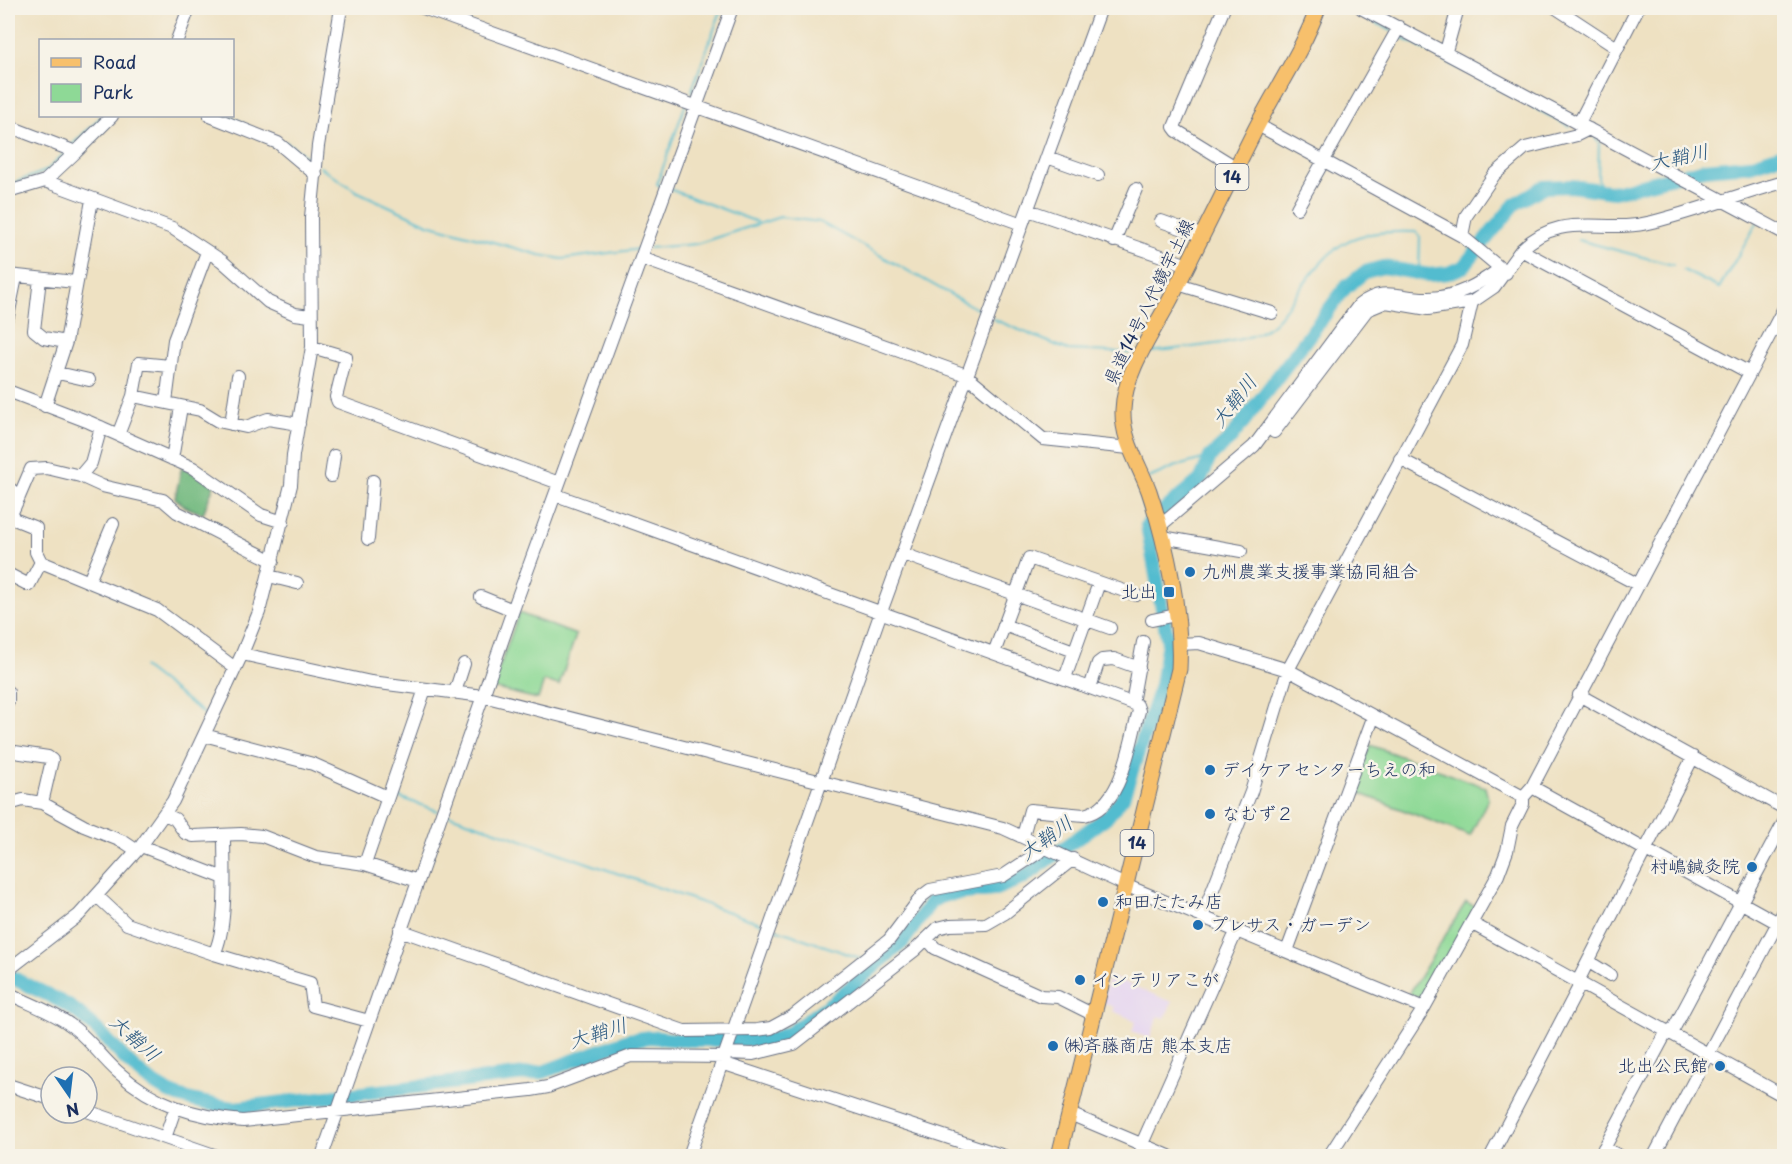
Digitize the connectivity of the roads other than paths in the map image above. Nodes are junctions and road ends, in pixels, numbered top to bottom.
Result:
1 (189, 8) edge
2 (340, 8) edge
3 (423, 8) edge
4 (732, 8) edge
5 (1101, 8) edge
6 (1224, 8) edge
7 (1318, 8) edge
8 (1458, 8) edge
9 (1556, 8) edge
10 (1638, 8) edge
11 (1366, 9) edge
12 (1396, 32) junction
13 (177, 39) edge
14 (1617, 48) junction
15 (1446, 51) junction
16 (695, 106) junction
17 (111, 117) edge
18 (213, 117) edge
19 (1258, 125) junction
20 (8, 126) edge
21 (1584, 126) junction
22 (71, 150) junction
23 (1047, 157) junction
24 (1323, 161) junction
25 (317, 165) junction
26 (1237, 168) junction
27 (1098, 175) dead end
28 (45, 181) junction
29 (1785, 182) edge
30 (1136, 189) dead end
31 (8, 192) edge
32 (1718, 198) junction
33 (92, 200) junction
34 (1297, 208) dead end
35 (1028, 210) junction
36 (1161, 221) dead end
37 (1022, 224) junction
38 (1785, 233) edge
39 (1203, 236) junction
40 (1466, 238) junction
41 (1114, 241) junction
42 (1521, 250) junction
43 (207, 252) junction
44 (643, 252) junction
45 (1188, 265) junction
46 (1500, 267) junction
47 (12, 276) edge
48 (40, 279) junction
49 (75, 282) junction
50 (1178, 284) junction
51 (1472, 302) junction
52 (1785, 308) edge
53 (1272, 313) dead end
54 (8, 316) edge
55 (310, 316) junction
56 (66, 342) junction
57 (312, 346) junction
58 (170, 366) junction
59 (1748, 372) junction
60 (58, 373) junction
61 (966, 375) junction
62 (238, 376) dead end
63 (89, 380) dead end
64 (8, 391) edge
65 (133, 396) junction
66 (166, 402) junction
67 (45, 406) junction
68 (181, 407) junction
69 (231, 424) junction
70 (299, 424) junction
71 (101, 428) junction
72 (118, 435) junction
73 (1129, 448) junction
74 (334, 456) dead end
75 (172, 459) junction
76 (1400, 459) junction
77 (80, 476) junction
78 (332, 476) dead end
79 (373, 481) dead end
80 (8, 487) edge
81 (1208, 488) junction
82 (557, 489) junction
83 (19, 497) junction
84 (8, 519) edge
85 (283, 522) junction
86 (113, 524) dead end
87 (1159, 524) junction
88 (368, 540) dead end
89 (1241, 551) dead end
90 (903, 554) junction
91 (273, 561) junction
92 (41, 562) junction
93 (8, 574) edge
94 (269, 576) junction
95 (89, 581) junction
96 (297, 583) dead end
97 (1098, 583) junction
98 (1637, 584) junction
99 (1016, 594) junction
100 (1136, 595) dead end
101 (481, 597) dead end
102 (513, 610) junction
103 (881, 612) junction
104 (1173, 616) junction
105 (1086, 620) junction
106 (1152, 620) dead end
107 (1004, 625) junction
108 (1110, 628) dead end
109 (1143, 642) dead end
110 (1180, 644) junction
111 (1074, 651) junction
112 (994, 653) junction
113 (242, 654) junction
114 (464, 664) dead end
115 (235, 668) junction
116 (1139, 668) junction
117 (1288, 670) junction
118 (1065, 678) junction
119 (425, 688) junction
120 (1090, 688) junction
121 (8, 692) edge
122 (455, 692) junction
123 (1579, 695) junction
124 (483, 696) junction
125 (8, 701) edge
126 (1132, 703) junction
127 (1373, 718) junction
128 (204, 735) junction
129 (8, 751) edge
130 (1693, 757) junction
131 (821, 781) junction
132 (1527, 792) junction
133 (387, 797) junction
134 (16, 802) dead end
135 (42, 803) junction
136 (1785, 808) edge
137 (165, 814) junction
138 (1785, 822) edge
139 (1023, 836) junction
140 (224, 837) junction
141 (138, 848) junction
142 (1049, 849) junction
143 (1646, 851) junction
144 (1071, 858) junction
145 (365, 864) junction
146 (224, 878) junction
147 (418, 881) junction
148 (1126, 884) junction
149 (97, 896) junction
150 (1742, 902) junction
151 (1785, 911) edge
152 (1202, 917) junction
153 (1778, 922) junction
154 (1471, 923) junction
155 (400, 930) junction
156 (1236, 932) junction
157 (927, 939) junction
158 (1287, 951) junction
159 (214, 954) junction
160 (1589, 962) junction
161 (9, 967) edge
162 (1610, 975) dead end
163 (1580, 982) junction
164 (8, 993) edge
165 (1424, 1008) junction
166 (1094, 1015) junction
167 (369, 1021) junction
168 (733, 1031) junction
169 (1669, 1031) junction
170 (1708, 1054) junction
171 (725, 1056) junction
172 (8, 1084) edge
173 (39, 1095) edge
174 (1785, 1096) edge
175 (339, 1107) junction
176 (175, 1108) junction
177 (1070, 1114) junction
178 (99, 1116) edge
179 (165, 1138) junction
180 (1141, 1146) junction
181 (1602, 1152) edge
182 (217, 1156) edge
183 (322, 1156) edge
184 (689, 1156) edge
185 (1004, 1156) edge
186 (1059, 1156) edge
187 (1169, 1156) edge
188 (1329, 1156) edge
189 (1491, 1156) edge
190 (1620, 1156) edge
191 (1654, 1156) edge

1 - 13 street
2 - 25 street
3 - 16 street
4 - 16 street
5 - 23 street
6 - 26 street
7 - 19 main road, 県道14号八代鏡宇土線 / 14
8 - 15 street
9 - 14 street
10 - 14 street
11 - 12 street
12 - 15 street
12 - 24 street
14 - 21 street
15 - 21 street
16 - 37 street
16 - 44 street
17 - 22 street
18 - 25 street
19 - 24 street
19 - 26 main road, 県道14号八代鏡宇土線 / 14
20 - 22 street
21 - 32 street
21 - 40 street
22 - 28 street
23 - 27 street
23 - 35 street
24 - 34 street
24 - 40 street
25 - 55 street
26 - 39 main road, 県道14号八代鏡宇土線 / 14
28 - 31 street
28 - 33 street
29 - 32 street
30 - 41 street
32 - 38 street
32 - 42 street
33 - 43 street
33 - 49 street
35 - 37 street
35 - 41 street
36 - 39 street
37 - 61 street
39 - 45 main road, 県道14号八代鏡宇土線 / 14
40 - 46 street
41 - 45 street
42 - 46 street
42 - 59 street
43 - 55 street
43 - 58 street
44 - 61 street
44 - 82 street
45 - 50 main road, 県道14号八代鏡宇土線 / 14
46 - 51 street
46 - 81 street
47 - 48 street
47 - 54 street
48 - 49 street
48 - 56 street
49 - 56 street
50 - 53 street
50 - 73 main road, 県道14号八代鏡宇土線 / 14
51 - 76 street
51 - 81 street
52 - 59 street
55 - 57 street
56 - 60 street
57 - 70 street
57 - 82 street
58 - 65 street
58 - 66 street
59 - 98 street
60 - 63 street
60 - 67 street
61 - 73 street
61 - 90 street
62 - 69 street
64 - 67 street
65 - 66 street
65 - 72 street
66 - 68 street
67 - 71 street
68 - 69 street
68 - 75 street
69 - 70 street
70 - 85 street
71 - 72 street
71 - 77 street
72 - 75 street
73 - 87 main road, 県道14号八代鏡宇土線 / 14
74 - 78 street
75 - 85 street
76 - 98 street
76 - 117 street
77 - 83 street
77 - 91 street
79 - 88 street
80 - 83 street
81 - 87 street
82 - 102 street
82 - 103 street
83 - 84 street
84 - 92 street
85 - 91 street
86 - 95 street
87 - 89 street
87 - 104 main road, 県道14号八代鏡宇土線 / 14
90 - 99 street
90 - 103 street
91 - 94 street
92 - 93 street
92 - 95 street
94 - 96 street
94 - 113 street
95 - 115 street
97 - 99 street
97 - 100 street
97 - 105 street
98 - 123 street
99 - 105 street
99 - 107 street
101 - 102 street
102 - 124 street
103 - 112 street
103 - 131 street
104 - 106 street
104 - 110 main road, 県道14号八代鏡宇土線 / 14
105 - 108 street
105 - 111 street
107 - 111 street
107 - 112 street
109 - 116 street
110 - 117 street
110 - 148 main road, 県道14号八代鏡宇土線 / 14
111 - 118 street
112 - 118 street
113 - 115 street
113 - 119 street
114 - 122 street
115 - 128 street
116 - 120 street
116 - 126 street
117 - 127 street
117 - 152 street
118 - 120 street
119 - 122 street
119 - 133 street
120 - 126 street
121 - 125 street
122 - 124 street
123 - 130 street
123 - 132 street
124 - 131 street
124 - 147 street
126 - 139 street
127 - 132 street
127 - 158 street
128 - 133 street
128 - 137 street
129 - 135 street
130 - 136 street
130 - 143 street
131 - 139 street
131 - 168 street
132 - 143 street
132 - 154 street
133 - 145 street
134 - 135 street
135 - 141 street
137 - 140 street
137 - 141 street
138 - 150 street
139 - 142 street
140 - 145 street
140 - 146 street
141 - 146 street
141 - 149 street
142 - 144 street
142 - 168 street
143 - 150 street
143 - 160 street
144 - 148 street
144 - 157 street
145 - 147 street
146 - 159 street
147 - 155 street
148 - 152 street
148 - 166 main road, 県道14号八代鏡宇土線 / 14
149 - 159 street
149 - 161 street
150 - 153 street
150 - 169 street
151 - 153 street
152 - 156 street
153 - 170 street
154 - 163 street
154 - 165 street
155 - 167 street
155 - 168 street
156 - 158 street
156 - 180 street
157 - 166 street
157 - 171 street
158 - 165 street
159 - 167 street
160 - 162 street
160 - 163 street
163 - 169 street
163 - 189 street
164 - 176 street
165 - 188 street
166 - 177 main road, 県道14号八代鏡宇土線 / 14
167 - 175 street
168 - 171 street
169 - 170 street
169 - 181 street
170 - 174 street
170 - 191 street
171 - 175 street
171 - 184 street
171 - 185 street
172 - 173 street
175 - 176 street
175 - 183 street
176 - 179 street
177 - 180 street
177 - 186 main road, 県道14号八代鏡宇土線 / 14
178 - 179 street
179 - 182 street
180 - 187 street
181 - 190 street

